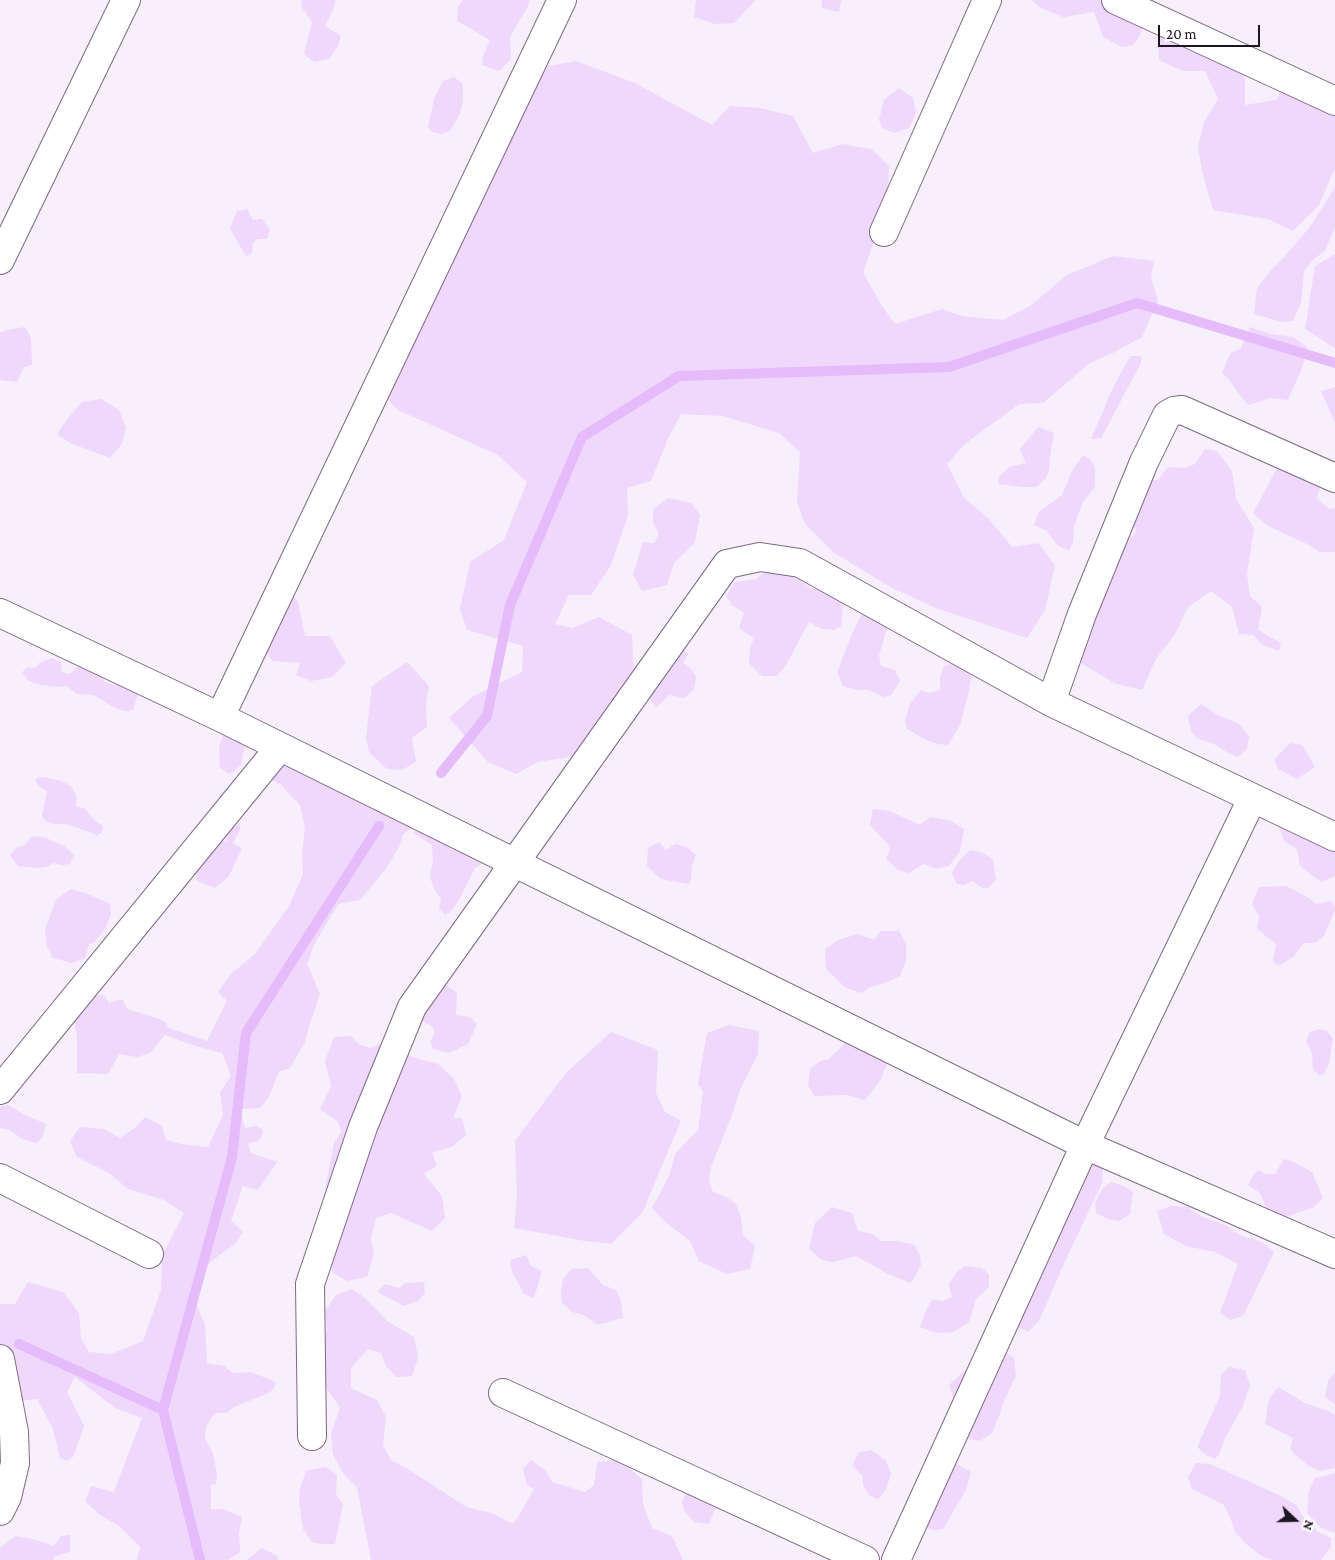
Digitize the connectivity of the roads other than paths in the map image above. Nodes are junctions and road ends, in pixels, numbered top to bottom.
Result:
1 (126, 0) edge
2 (562, 0) edge
3 (988, 0) edge
4 (1116, 0) edge
5 (1335, 101) edge
6 (884, 232) dead end
7 (0, 260) edge
8 (1335, 478) edge
9 (0, 613) edge
10 (1051, 702) junction
11 (220, 717) junction
12 (280, 747) junction
13 (1252, 799) junction
14 (1335, 837) edge
15 (514, 862) junction
16 (0, 1090) edge
17 (1085, 1145) junction
18 (0, 1178) edge
19 (149, 1254) dead end
20 (1335, 1254) edge
21 (0, 1359) edge
22 (503, 1393) dead end
23 (312, 1436) dead end
24 (0, 1512) edge
25 (865, 1560) edge
26 (896, 1560) edge

1 - 7 street
2 - 11 street
3 - 6 street
4 - 5 street
8 - 10 street
9 - 11 street
10 - 13 street
10 - 15 street
11 - 12 street
12 - 15 street
12 - 16 street
13 - 14 street
13 - 17 street
15 - 17 street
15 - 23 street
17 - 20 street
17 - 26 street
18 - 19 street
21 - 24 street
22 - 25 street

